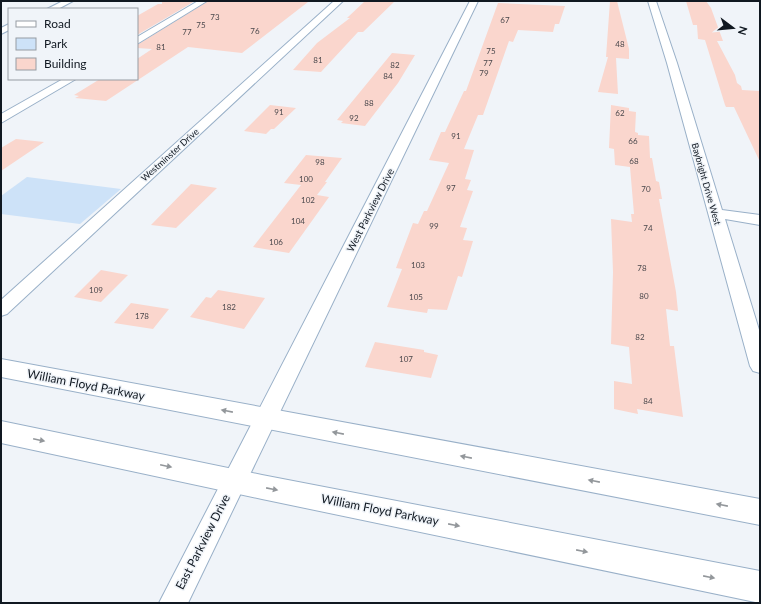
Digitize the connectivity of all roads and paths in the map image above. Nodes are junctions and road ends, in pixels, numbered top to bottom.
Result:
1 (69, 1) edge
2 (203, 1) edge
3 (339, 1) edge
4 (474, 1) edge
5 (652, 1) edge
6 (53, 8) edge
7 (138, 40) edge
8 (69, 80) edge
9 (1, 119) edge
10 (715, 213) junction
11 (760, 220) edge
12 (1, 310) edge
13 (760, 366) edge
14 (1, 368) edge
15 (265, 419) junction
16 (1, 432) edge
17 (234, 481) junction
18 (760, 512) edge
19 (760, 587) edge
20 (173, 603) edge

1 - 6 street
2 - 7 street
3 - 12 street, Westminster Drive
4 - 15 street, West Parkview Drive
5 - 10 street, Baybright Drive West
8 - 9 street
10 - 11 street
10 - 13 street, Baybright Drive West
15 -> 14 highway, William Floyd Parkway
15 - 17 street, West Parkview Drive
18 -> 15 highway, William Floyd Parkway
16 -> 17 highway, William Floyd Parkway
17 -> 19 highway, William Floyd Parkway
17 - 20 street, East Parkview Drive

